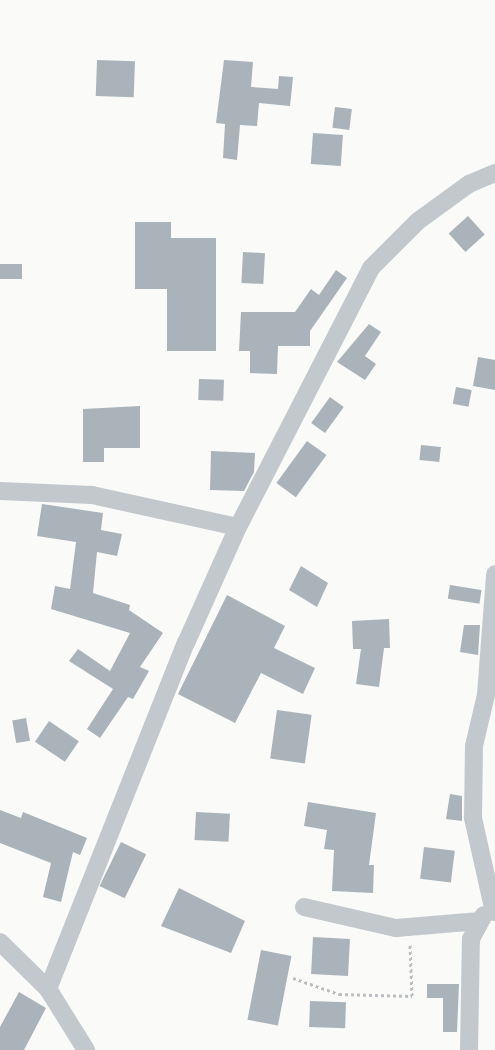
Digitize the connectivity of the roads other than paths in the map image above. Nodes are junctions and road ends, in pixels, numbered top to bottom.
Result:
1 (495, 173) edge
2 (0, 491) edge
3 (238, 527) junction
4 (495, 574) edge
5 (304, 907) dead end
6 (490, 915) edge
7 (0, 942) edge
8 (48, 989) junction
9 (86, 1050) edge
10 (470, 1050) edge

1 - 3 street
2 - 3 street
3 - 8 street
4 - 6 street
5 - 6 street
6 - 10 street
7 - 8 street
8 - 9 street

